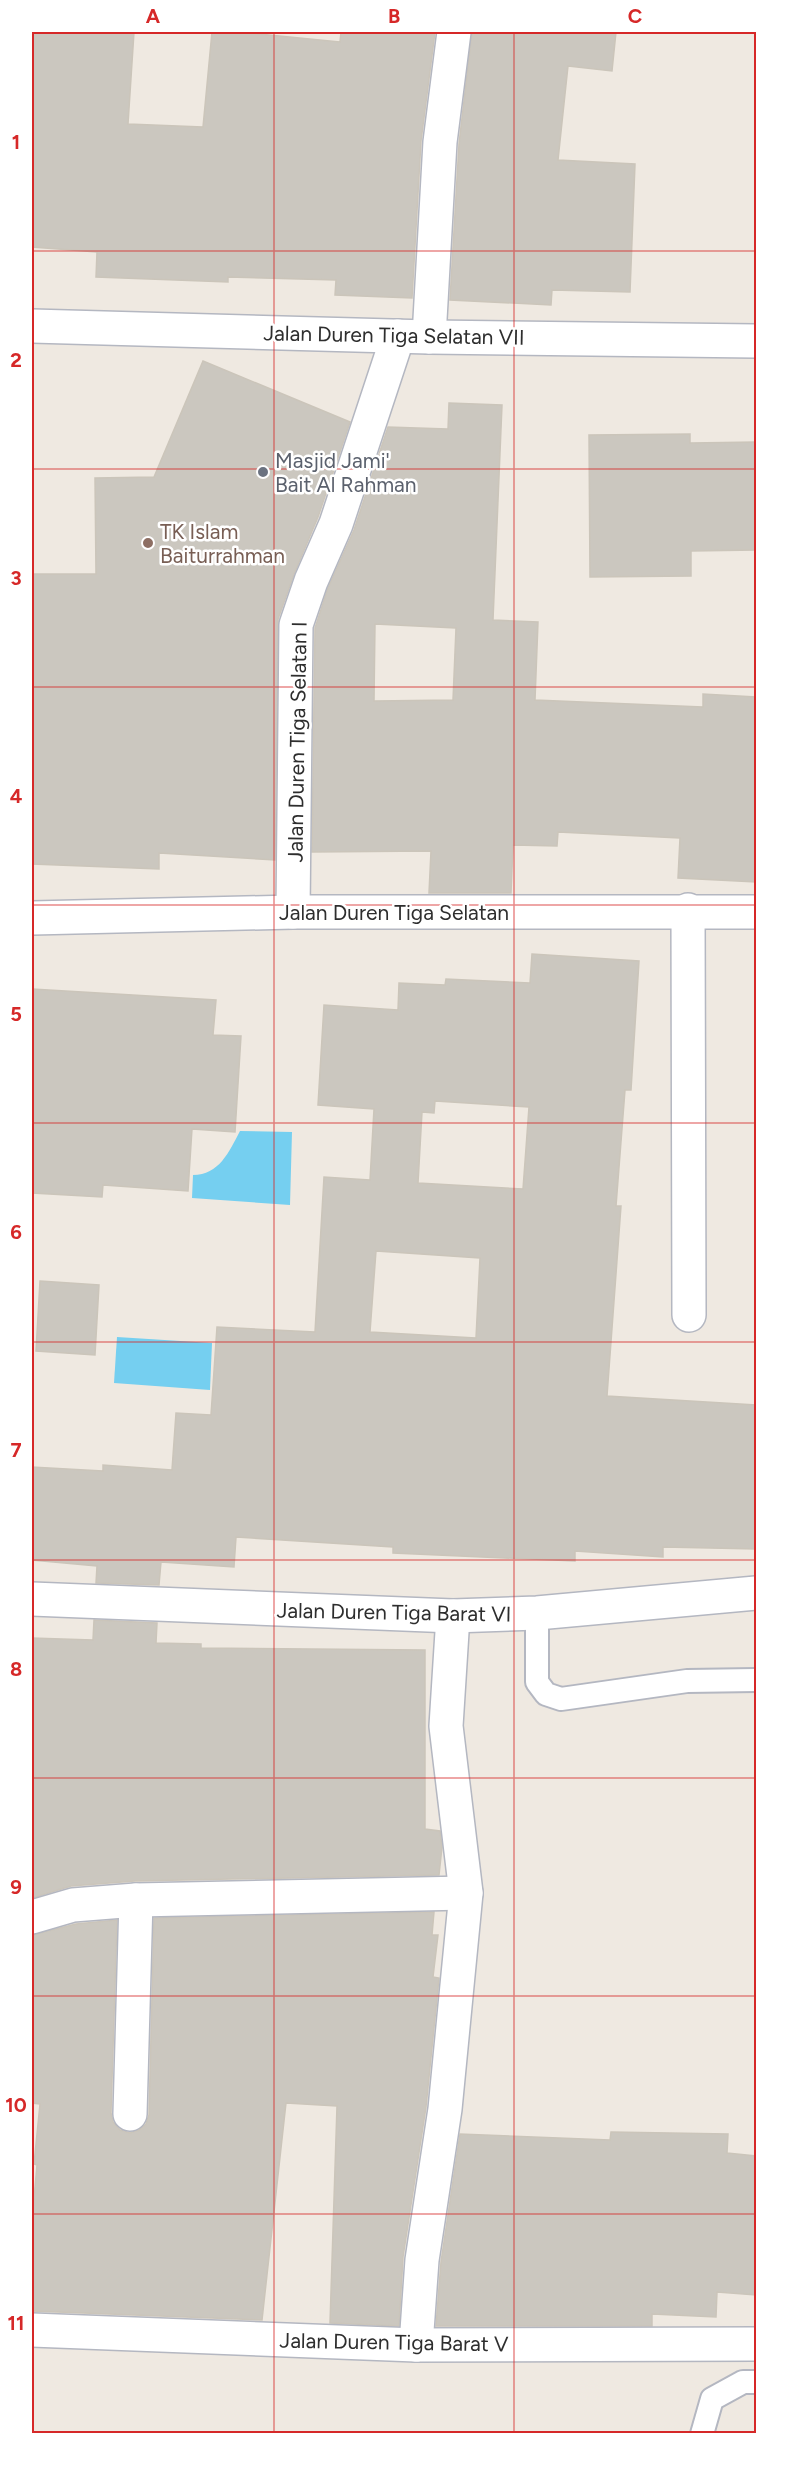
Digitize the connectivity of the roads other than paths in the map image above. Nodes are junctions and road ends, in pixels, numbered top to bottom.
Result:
1 (454, 32) edge
2 (32, 326) edge
3 (414, 336) junction
4 (756, 341) edge
5 (688, 910) junction
6 (293, 912) junction
7 (756, 912) edge
8 (32, 918) edge
9 (689, 1316) dead end
10 (756, 1593) edge
11 (32, 1599) edge
12 (537, 1613) junction
13 (453, 1616) junction
14 (756, 1680) edge
15 (466, 1893) junction
16 (136, 1900) junction
17 (32, 1917) edge
18 (130, 2115) dead end
19 (32, 2330) edge
20 (756, 2344) edge
21 (416, 2345) junction
22 (756, 2382) edge
23 (702, 2433) edge

1 - 3 street, Jalan Duren Tiga Selatan I
2 - 3 street, Jalan Duren Tiga Selatan VII
3 - 4 street, Jalan Duren Tiga Selatan VII
3 - 6 street, Jalan Duren Tiga Selatan I
5 - 6 street, Jalan Duren Tiga Selatan
5 - 7 street, Jalan Duren Tiga Selatan
5 - 9 street
6 - 8 street, Jalan Duren Tiga Selatan
10 - 12 street, Jalan Duren Tiga Barat VI
11 - 13 street, Jalan Duren Tiga Barat VI
12 - 13 street, Jalan Duren Tiga Barat VI
12 - 14 lane
13 - 15 street
15 - 16 street
15 - 21 street
16 - 17 street
16 - 18 street
19 - 21 street, Jalan Duren Tiga Barat V
20 - 21 street, Jalan Duren Tiga Barat V
22 - 23 lane

